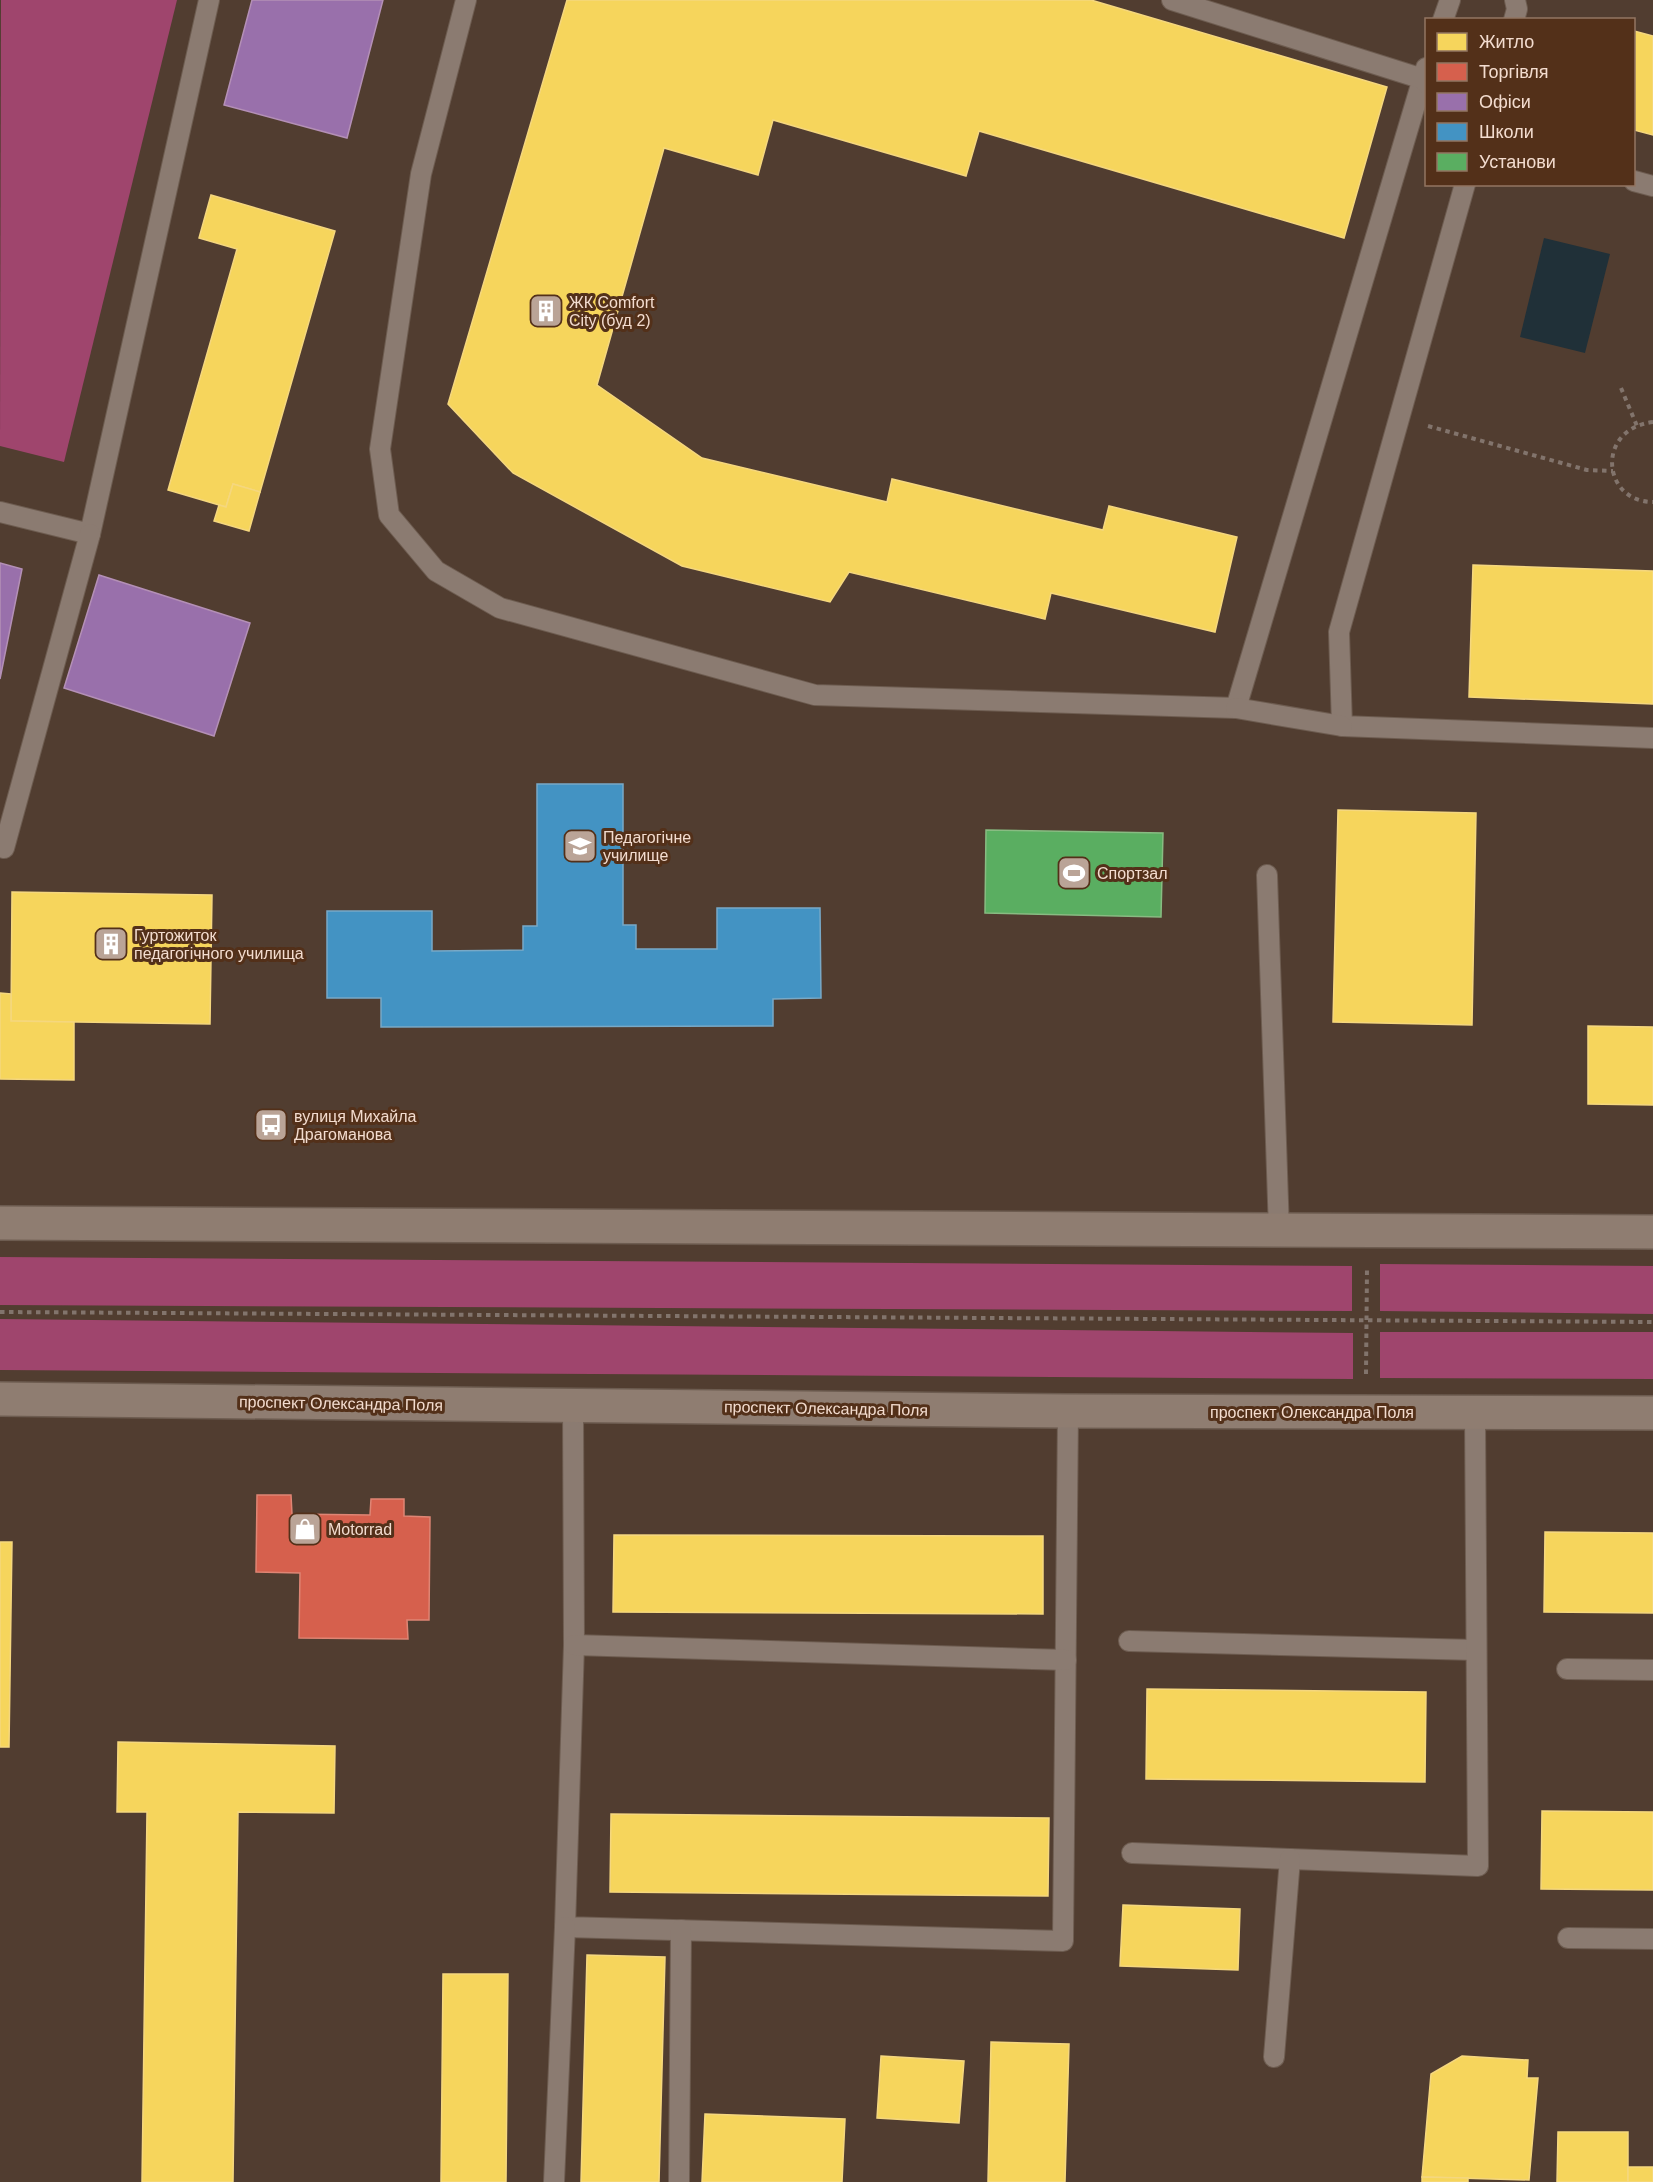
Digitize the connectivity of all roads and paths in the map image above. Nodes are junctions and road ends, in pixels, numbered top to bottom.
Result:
1 (209, 0) edge
2 (466, 0) edge
3 (1172, 0) edge
4 (1450, 0) edge
5 (1515, 0) edge
6 (1444, 18) edge
7 (1515, 18) edge
8 (1425, 76) edge
9 (1635, 181) edge
10 (1464, 186) edge
11 (1653, 186) edge
12 (1621, 388) dead end
13 (1399, 418) junction
14 (1653, 422) edge
15 (1636, 426) junction
16 (1613, 471) junction
17 (1653, 502) edge
18 (0, 512) edge
19 (90, 534) junction
20 (1236, 708) junction
21 (1342, 726) junction
22 (1653, 738) edge
23 (0, 847) edge
24 (1267, 874) dead end
25 (0, 1223) edge
26 (1279, 1231) junction
27 (1368, 1231) junction
28 (1653, 1232) edge
29 (0, 1312) edge
30 (1367, 1321) junction
31 (1653, 1322) edge
32 (0, 1399) edge
33 (573, 1406) junction
34 (1068, 1411) junction
35 (1366, 1412) junction
36 (1475, 1413) junction
37 (1653, 1413) edge
38 (1129, 1641) dead end
39 (574, 1645) junction
40 (1476, 1650) junction
41 (1066, 1660) junction
42 (1567, 1669) dead end
43 (1653, 1671) edge
44 (1132, 1853) dead end
45 (1290, 1859) junction
46 (565, 1927) junction
47 (681, 1930) junction
48 (1568, 1938) dead end
49 (1653, 1939) edge
50 (1274, 2057) dead end
51 (554, 2182) edge
52 (679, 2182) edge

1 - 19 lane
2 - 20 lane
3 - 8 lane
4 - 6 lane
5 - 7 lane
8 - 20 lane
9 - 11 lane
10 - 13 lane
12 - 15 path
13 - 16 path
13 - 21 lane
14 - 15 path
15 - 16 path
16 - 17 path
18 - 19 lane
19 - 23 lane
20 - 21 lane
21 - 22 lane
24 - 26 lane
25 - 26 main road
26 - 27 main road
27 - 28 main road
27 - 30 path
29 - 30 path
30 - 31 path
30 - 35 path
32 - 33 main road, проспект Олександра Поля
33 - 34 main road, проспект Олександра Поля
33 - 39 lane
34 - 35 main road, проспект Олександра Поля
34 - 41 lane
35 - 36 main road, проспект Олександра Поля
36 - 37 main road, проспект Олександра Поля
36 - 40 lane
38 - 40 lane
39 - 41 lane
39 - 46 lane
40 - 45 lane
41 - 47 lane
42 - 43 lane
44 - 45 lane
45 - 50 lane
46 - 47 lane
46 - 51 lane
47 - 52 lane
48 - 49 lane

